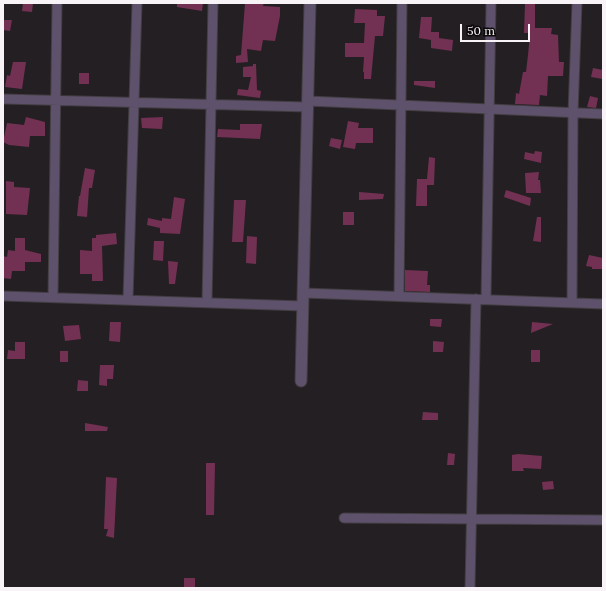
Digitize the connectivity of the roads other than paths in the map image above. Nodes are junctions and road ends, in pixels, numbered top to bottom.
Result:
1 (57, 3) edge
2 (137, 3) edge
3 (213, 3) edge
4 (310, 3) edge
5 (402, 3) edge
6 (491, 3) edge
7 (577, 3) edge
8 (3, 99) edge
9 (55, 101) junction
10 (134, 103) junction
11 (308, 104) junction
12 (401, 105) junction
13 (211, 106) junction
14 (489, 108) junction
15 (573, 113) junction
16 (603, 114) edge
17 (303, 293) junction
18 (3, 296) edge
19 (399, 296) junction
20 (53, 298) junction
21 (476, 299) junction
22 (128, 300) junction
23 (486, 300) junction
24 (206, 303) junction
25 (572, 303) junction
26 (603, 304) edge
27 (303, 306) junction
28 (301, 381) dead end
29 (344, 518) dead end
30 (472, 519) junction
31 (603, 520) edge
32 (470, 588) edge

1 - 9 street
2 - 10 street
3 - 13 street
4 - 11 street
5 - 12 street
6 - 14 street
7 - 15 street
8 - 9 street
9 - 10 street
9 - 20 street
10 - 13 street
10 - 22 street
11 - 12 street
11 - 13 street
11 - 17 street
12 - 14 street
12 - 19 street
13 - 24 street
14 - 15 street
14 - 23 street
15 - 16 street
15 - 25 street
17 - 19 street
17 - 27 street
18 - 20 street
19 - 21 street
20 - 22 street
21 - 23 street
21 - 30 street
22 - 24 street
23 - 25 street
24 - 27 street
25 - 26 street
27 - 28 street
29 - 30 street
30 - 31 street
30 - 32 street

